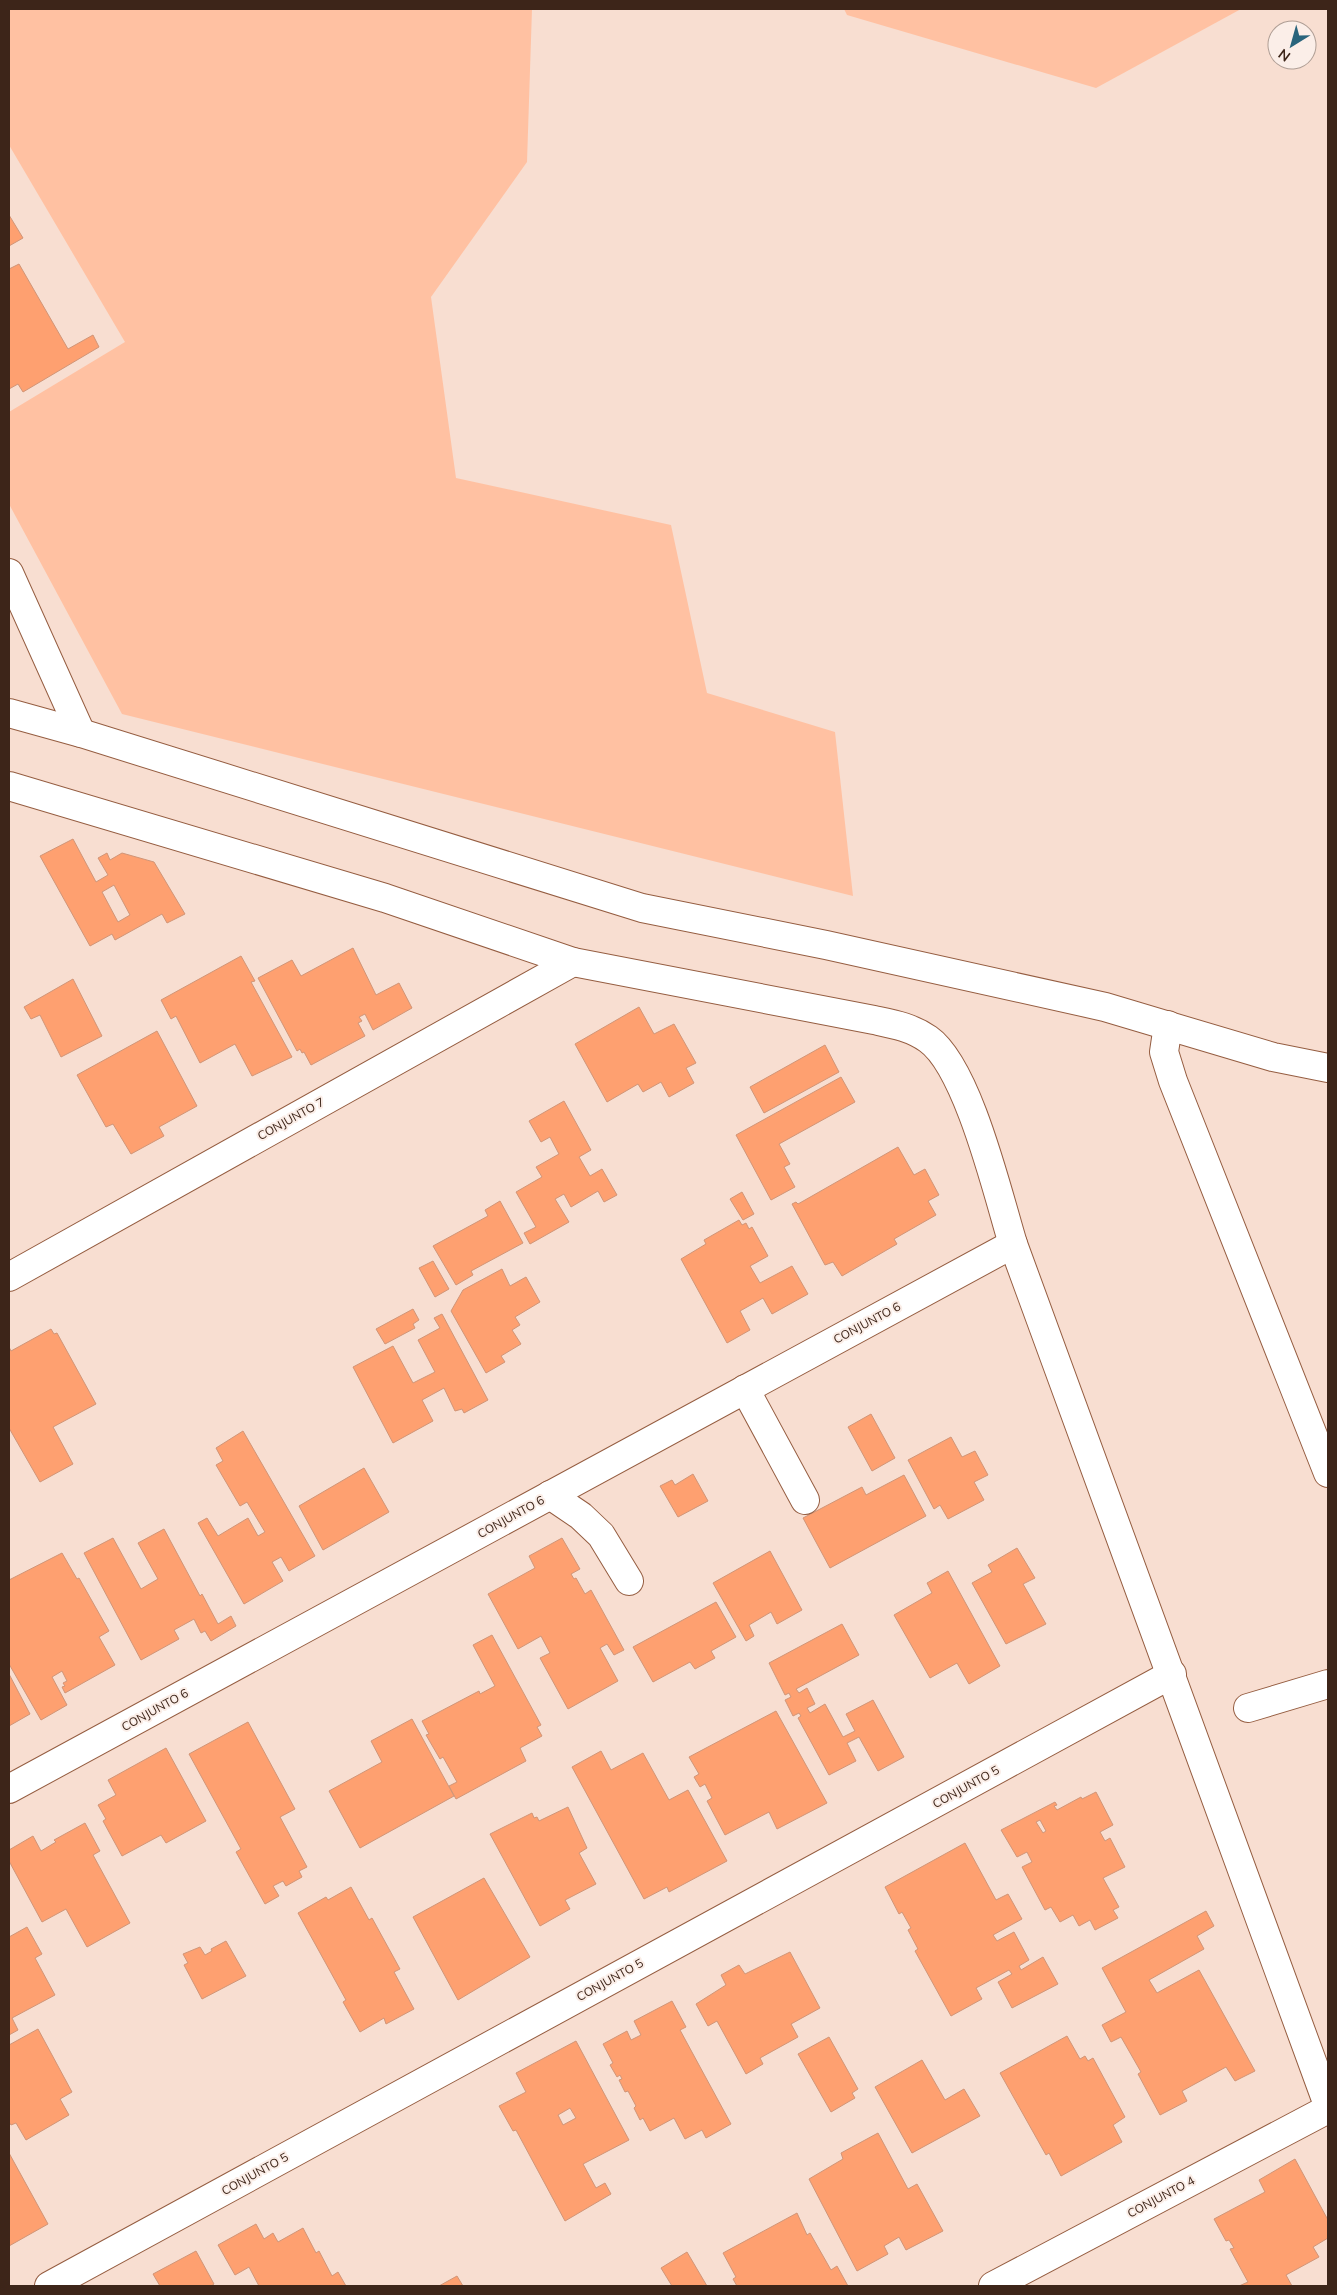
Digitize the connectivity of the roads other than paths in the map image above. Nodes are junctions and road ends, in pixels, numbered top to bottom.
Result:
1 (9, 573) edge
2 (9, 713) edge
3 (82, 733) junction
4 (9, 786) edge
5 (574, 962) junction
6 (1168, 1025) junction
7 (1328, 1068) edge
8 (1013, 1244) junction
9 (9, 1276) edge
10 (744, 1389) junction
11 (1328, 1473) edge
12 (550, 1495) junction
13 (805, 1500) dead end
14 (629, 1581) dead end
15 (1172, 1674) junction
16 (1328, 1684) edge
17 (1248, 1708) dead end
18 (9, 1789) edge
19 (1328, 2105) edge
20 (1328, 2109) edge
21 (48, 2286) edge
22 (993, 2286) edge

1 - 3 street
2 - 3 street
3 - 6 street
4 - 5 street
5 - 8 street
5 - 9 street, CONJUNTO 7
6 - 7 street
6 - 11 street
8 - 10 street, CONJUNTO 6
8 - 15 street
10 - 12 street, CONJUNTO 6
10 - 13 street
12 - 14 street
12 - 18 street, CONJUNTO 6
15 - 19 street
15 - 21 street, CONJUNTO 5
16 - 17 street
20 - 22 street, CONJUNTO 4

